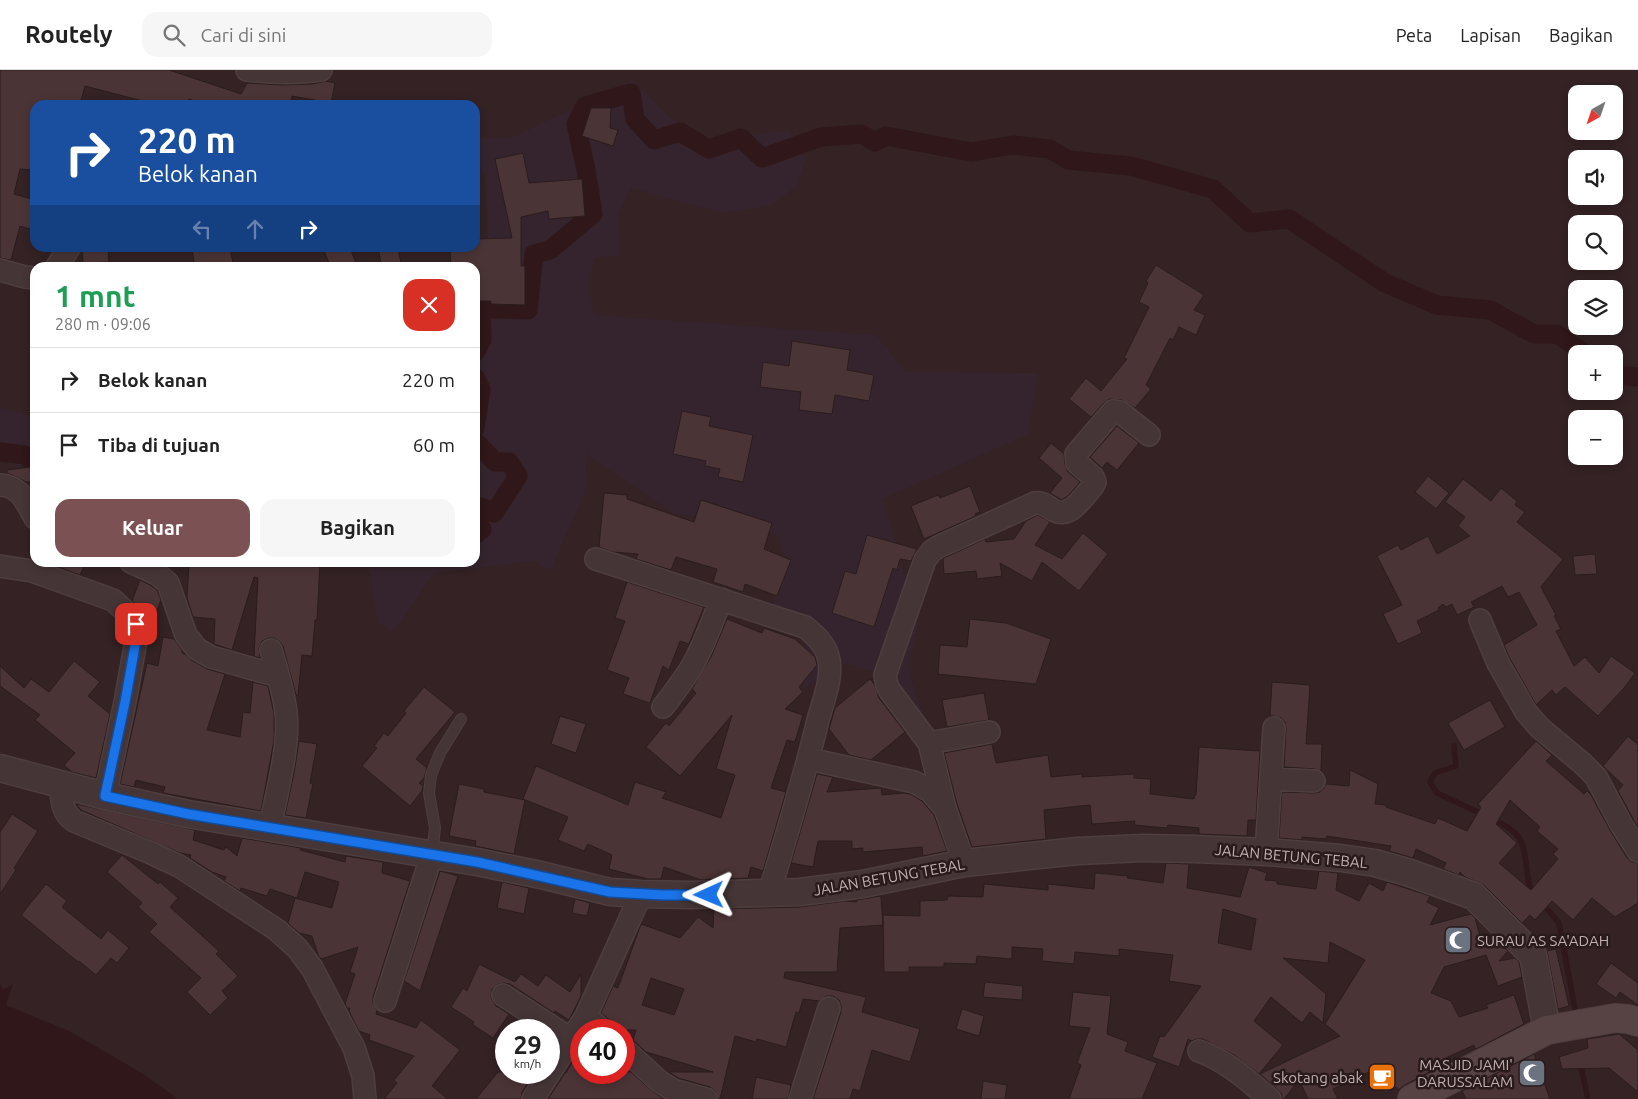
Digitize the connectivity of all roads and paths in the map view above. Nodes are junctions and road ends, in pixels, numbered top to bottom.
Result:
1 (247, 70) edge
2 (321, 70) edge
3 (0, 270) edge
4 (30, 278) edge
5 (1149, 435) dead end
6 (0, 485) edge
7 (30, 509) edge
8 (596, 559) dead end
9 (0, 566) edge
10 (142, 567) edge
11 (721, 599) junction
12 (1480, 620) dead end
13 (271, 650) dead end
14 (278, 676) junction
15 (663, 706) dead end
16 (461, 719) dead end
17 (1274, 728) dead end
18 (989, 732) dead end
19 (929, 743) junction
20 (809, 758) junction
21 (0, 768) edge
22 (1271, 778) junction
23 (1314, 780) dead end
24 (60, 784) junction
25 (105, 796) junction
26 (944, 808) junction
27 (270, 828) junction
28 (1638, 851) edge
29 (1266, 852) junction
30 (432, 854) junction
31 (964, 863) junction
32 (641, 894) junction
33 (769, 894) junction
34 (503, 995) dead end
35 (385, 1000) dead end
36 (829, 1008) dead end
37 (586, 1016) junction
38 (1635, 1017) edge
39 (584, 1019) edge
40 (589, 1019) edge
41 (1547, 1030) junction
42 (570, 1038) edge
43 (570, 1041) edge
44 (1198, 1051) dead end
45 (635, 1058) edge
46 (1424, 1096) edge
47 (365, 1099) edge
48 (533, 1099) edge
49 (706, 1099) edge
50 (800, 1099) edge
51 (1270, 1099) edge

1 - 2 street
3 - 4 street
5 - 19 street
6 - 7 street
8 - 11 street
9 - 25 street
10 - 14 street
11 - 15 street
11 - 20 street
12 - 28 street
13 - 14 street
14 - 27 street
16 - 30 lane
17 - 22 street
18 - 19 street
19 - 26 street
20 - 26 street
20 - 33 street
21 - 24 street, JALAN BETUNG TEBAL
22 - 23 street
22 - 29 street
24 - 25 street, JALAN BETUNG TEBAL
24 - 47 street
25 - 27 street, JALAN BETUNG TEBAL
26 - 31 street
27 - 30 street, JALAN BETUNG TEBAL
29 - 31 street, JALAN BETUNG TEBAL
29 - 41 street, JALAN BETUNG TEBAL
30 - 32 street, JALAN BETUNG TEBAL
30 - 35 street
31 - 33 street, JALAN BETUNG TEBAL
32 - 33 street, JALAN BETUNG TEBAL
32 - 37 street
34 - 42 street
36 - 50 street
37 - 39 street
37 - 40 street
38 - 41 main road
41 - 46 main road
43 - 48 street
44 - 51 street
45 - 49 street

